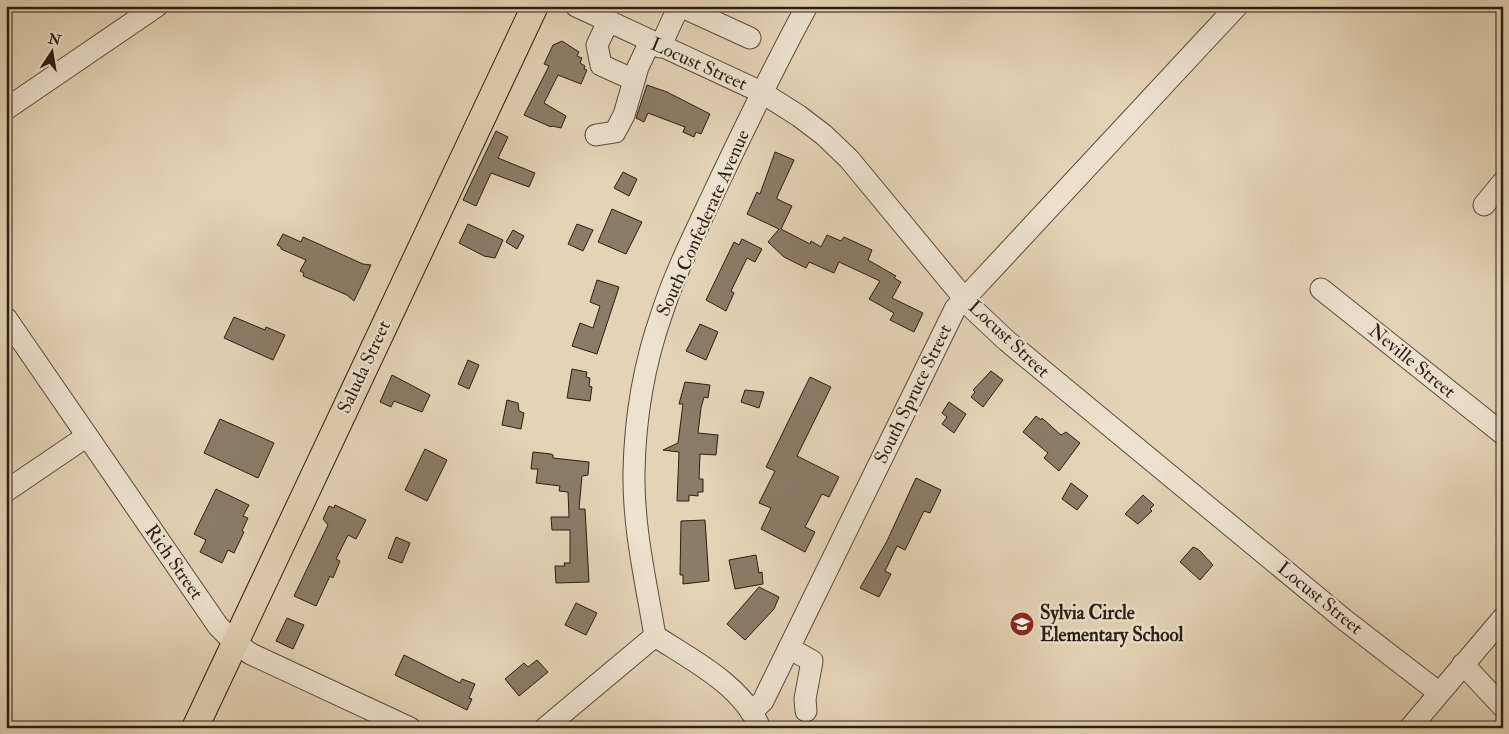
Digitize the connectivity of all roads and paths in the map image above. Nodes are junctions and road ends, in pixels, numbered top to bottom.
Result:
1 (157, 6) edge
2 (535, 6) edge
3 (576, 6) edge
4 (680, 6) edge
5 (1237, 6) edge
6 (804, 7) edge
7 (608, 22) junction
8 (750, 38) dead end
9 (655, 44) junction
10 (634, 80) junction
11 (761, 92) junction
12 (6, 109) edge
13 (596, 135) dead end
14 (1503, 182) edge
15 (1484, 205) dead end
16 (1321, 289) dead end
17 (965, 298) junction
18 (6, 318) edge
19 (1503, 434) edge
20 (86, 436) junction
21 (6, 490) edge
22 (1503, 618) edge
23 (655, 636) junction
24 (234, 642) junction
25 (789, 648) junction
26 (1463, 664) junction
27 (1438, 692) junction
28 (1503, 707) edge
29 (806, 711) dead end
30 (756, 720) edge
31 (194, 728) edge
32 (410, 728) edge
33 (544, 728) edge
34 (1410, 728) edge

1 - 12 street
2 - 24 main road, Saluda Street
3 - 7 street, Locust Street
4 - 8 street
4 - 9 street
5 - 17 street, South Spruce Street
6 - 11 street, South Confederate Avenue
7 - 9 street, Locust Street
7 - 10 street
9 - 10 street
9 - 11 street, Locust Street
10 - 13 street
11 - 17 street, Locust Street
11 - 23 street, South Confederate Avenue
14 - 15 street
16 - 19 street, Neville Street
17 - 25 street, South Spruce Street
17 - 27 street, Locust Street
18 - 20 street, Rich Street
20 - 21 street
20 - 24 street, Rich Street
22 - 26 street
23 - 30 street
23 - 33 street
24 - 31 main road, Saluda Street
24 - 32 street, Rich Street
25 - 29 street
25 - 30 street, South Spruce Street
26 - 27 street
26 - 28 street
27 - 34 street

